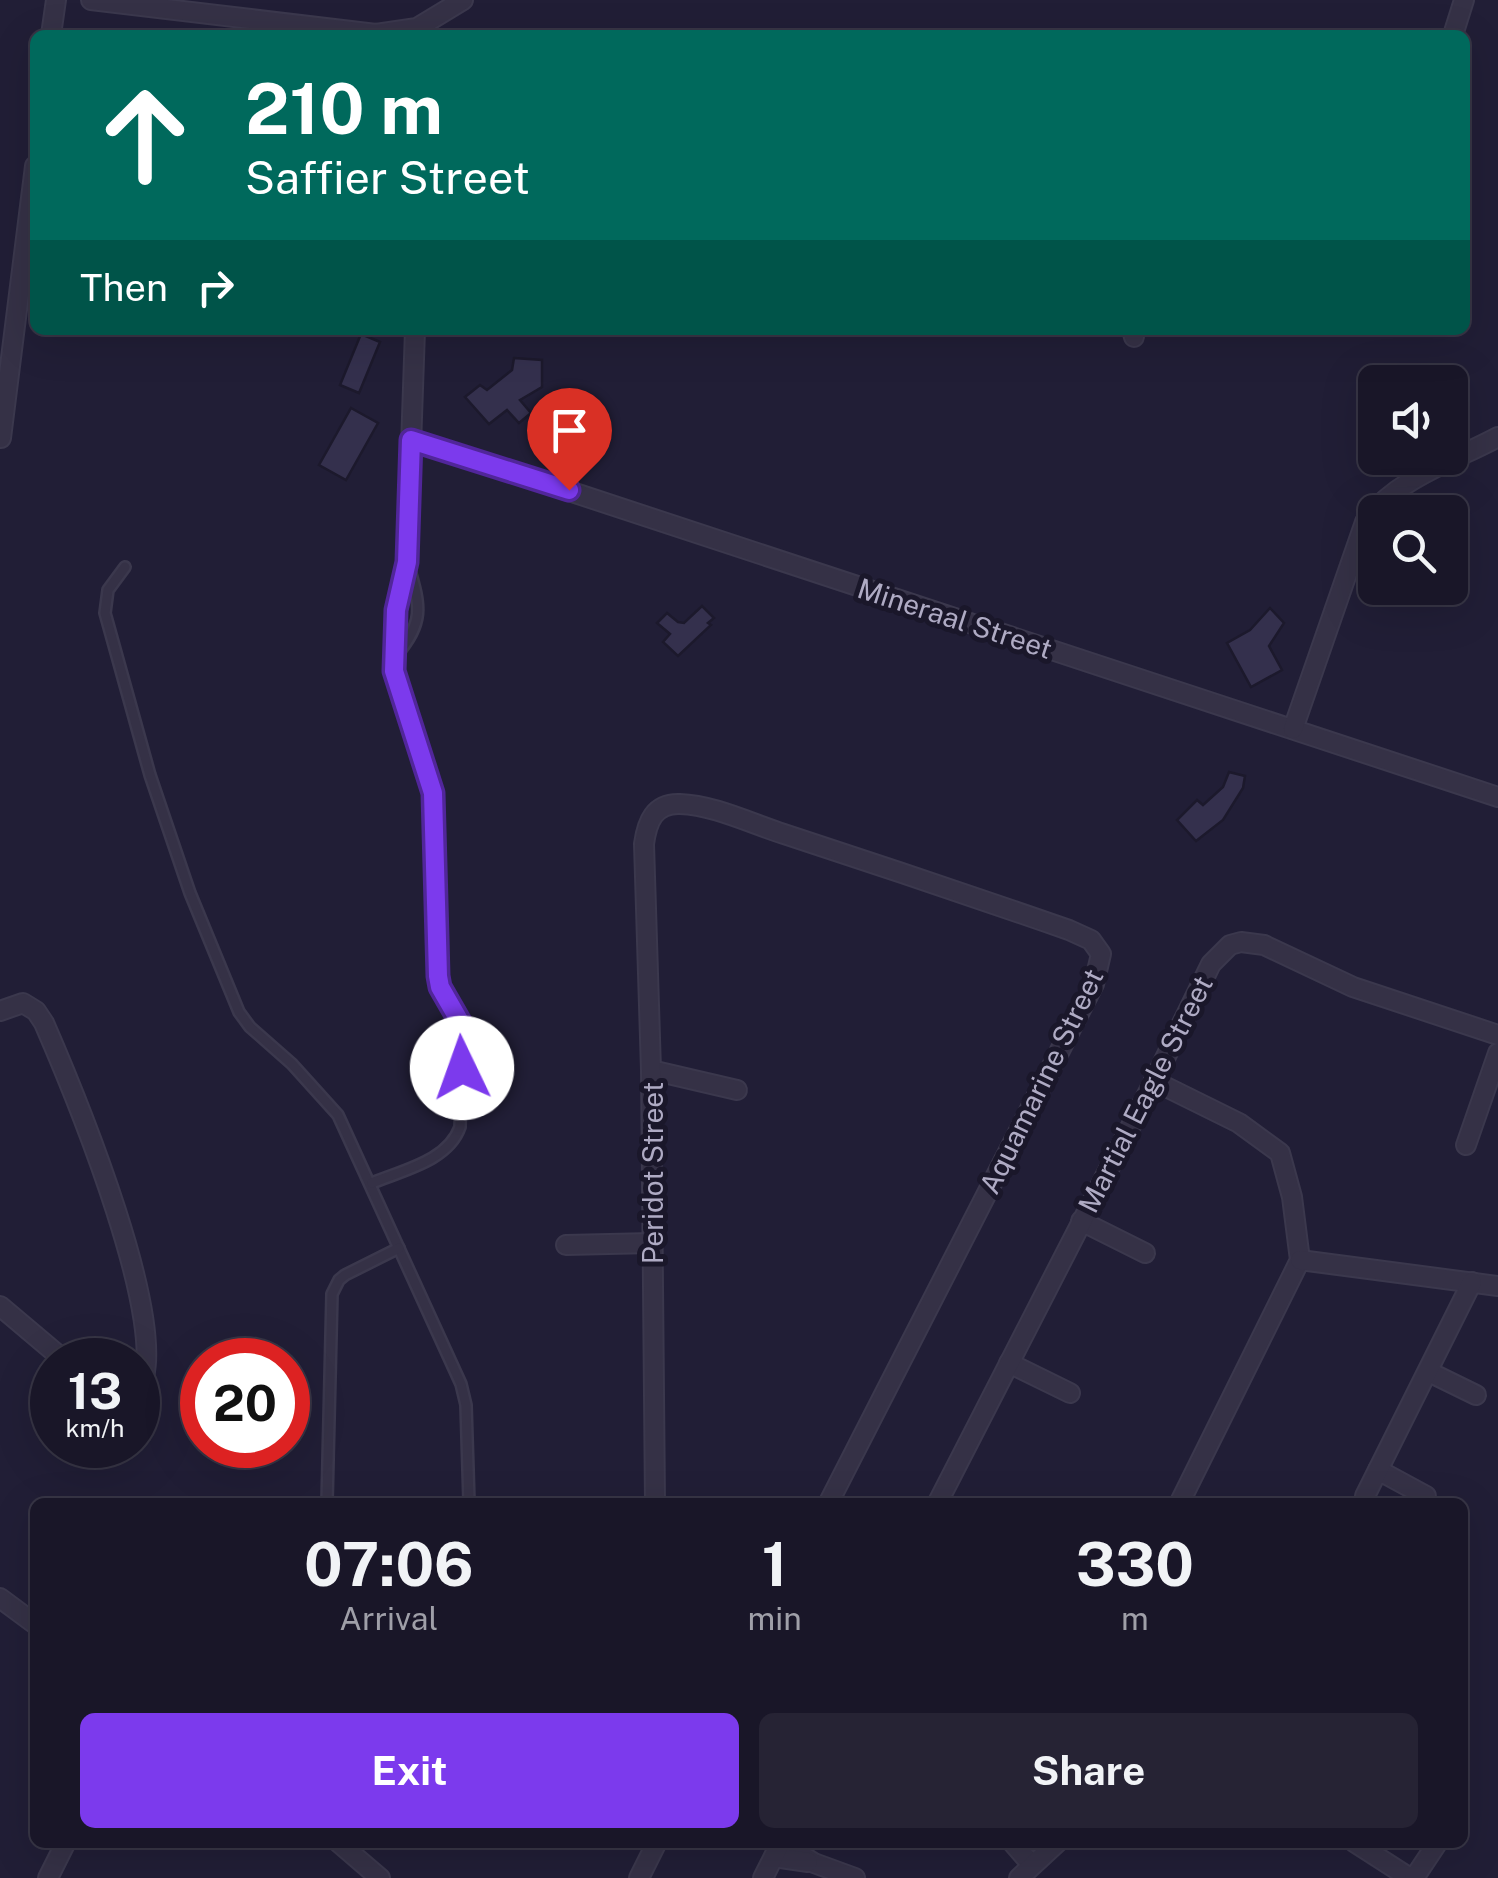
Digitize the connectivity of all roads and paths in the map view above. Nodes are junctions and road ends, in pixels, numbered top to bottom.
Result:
1 (56, 0) edge
2 (91, 0) edge
3 (463, 0) edge
4 (1464, 0) edge
5 (52, 30) edge
6 (328, 30) edge
7 (421, 30) edge
8 (1455, 30) edge
9 (30, 206) edge
10 (415, 335) edge
11 (1498, 437) edge
12 (1, 438) edge
13 (411, 440) junction
14 (407, 562) junction
15 (125, 567) dead end
16 (396, 656) junction
17 (1293, 729) junction
18 (1498, 797) edge
19 (644, 844) joint
20 (0, 1011) edge
21 (1498, 1035) edge
22 (1498, 1053) edge
23 (651, 1070) junction
24 (1154, 1081) junction
25 (737, 1090) dead end
26 (1466, 1145) dead end
27 (372, 1183) junction
28 (1081, 1221) junction
29 (652, 1243) junction
30 (566, 1245) dead end
31 (399, 1248) junction
32 (1145, 1253) dead end
33 (1300, 1260) junction
34 (1472, 1282) junction
35 (1498, 1286) edge
36 (0, 1306) edge
37 (38, 1338) edge
38 (143, 1338) edge
39 (1010, 1362) junction
40 (1429, 1372) junction
41 (1070, 1393) dead end
42 (1476, 1395) dead end
43 (1378, 1470) junction
44 (1365, 1496) dead end
45 (1426, 1496) dead end
46 (327, 1498) edge
47 (469, 1498) edge
48 (655, 1498) edge
49 (831, 1498) edge
50 (943, 1498) edge
51 (1182, 1498) edge
52 (0, 1598) edge
53 (30, 1620) edge
54 (63, 1848) edge
55 (345, 1848) edge
56 (654, 1848) edge
57 (778, 1848) edge
58 (1015, 1848) edge
59 (1051, 1848) edge
60 (1364, 1848) edge
61 (1434, 1848) edge
62 (1025, 1872) edge
63 (48, 1878) edge
64 (380, 1878) edge
65 (639, 1878) edge
66 (763, 1878) edge
67 (855, 1878) edge
68 (1412, 1878) edge

1 - 5 street
2 - 6 street
3 - 7 street
4 - 8 street
9 - 12 street
10 - 13 street
11 - 17 street
13 - 14 street
13 - 17 street, Mineraal Street
14 - 16 lane
14 - 16 lane
15 - 27 lane
16 - 27 lane
17 - 18 street, Mineraal Street
19 - 23 street, Peridot Street
19 - 49 street, Aquamarine Street
20 - 38 street
21 - 24 street, Martial Eagle Street
22 - 26 street
23 - 25 street
23 - 29 street, Peridot Street
24 - 28 street, Martial Eagle Street
24 - 33 street
27 - 31 lane
28 - 32 street
28 - 39 street, Martial Eagle Street
29 - 30 street
29 - 48 street, Peridot Street
31 - 46 lane
31 - 47 lane
33 - 34 street
33 - 51 street
34 - 35 street
34 - 40 street
36 - 37 street
39 - 41 street
39 - 50 street, Martial Eagle Street
40 - 42 street
40 - 43 street
43 - 44 street
43 - 45 street
52 - 53 street
54 - 63 street
55 - 64 street
56 - 65 street
57 - 66 street
57 - 67 street
58 - 62 street
59 - 62 street
60 - 68 street
61 - 68 street

